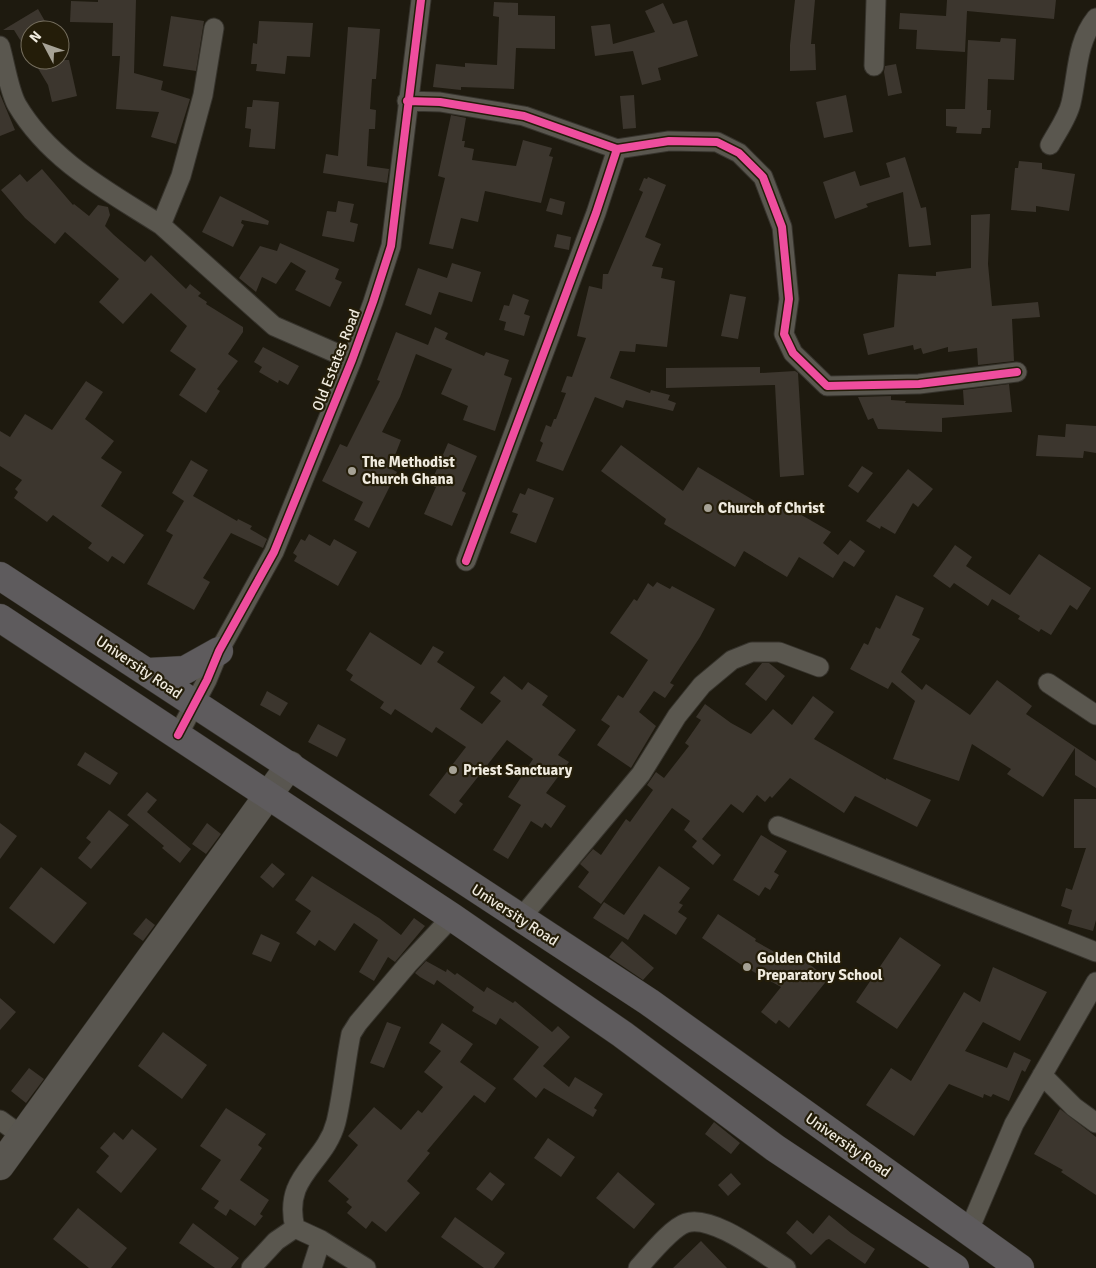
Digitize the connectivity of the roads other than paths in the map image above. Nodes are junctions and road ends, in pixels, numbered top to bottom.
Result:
1 (421, 0) edge
2 (876, 0) edge
3 (1096, 18) edge
4 (214, 28) dead end
5 (0, 46) edge
6 (874, 66) dead end
7 (407, 101) junction
8 (1050, 144) dead end
9 (617, 149) junction
10 (161, 225) junction
11 (352, 360) junction
12 (1017, 372) dead end
13 (466, 562) dead end
14 (0, 576) edge
15 (0, 618) edge
16 (219, 651) junction
17 (819, 667) dead end
18 (148, 672) junction
19 (1048, 683) dead end
20 (195, 704) junction
21 (1096, 715) edge
22 (178, 735) junction
23 (290, 765) junction
24 (268, 796) junction
25 (778, 826) dead end
26 (452, 917) junction
27 (520, 918) junction
28 (1096, 952) edge
29 (1096, 982) edge
30 (1042, 1075) junction
31 (0, 1120) edge
32 (1096, 1123) edge
33 (22, 1136) junction
34 (0, 1166) edge
35 (295, 1228) junction
36 (970, 1230) junction
37 (321, 1240) junction
38 (251, 1268) edge
39 (312, 1268) edge
40 (366, 1268) edge
41 (638, 1268) edge
42 (786, 1268) edge
43 (955, 1268) edge
44 (1020, 1268) edge

1 - 7 street, Old Estates Road
2 - 6 street
3 - 8 street
4 - 10 street
5 - 10 street
7 - 9 street
7 - 11 street, Old Estates Road
9 - 12 street
9 - 13 street
10 - 11 street
11 - 16 street, Old Estates Road
14 - 18 highway, University Road
15 - 22 highway
16 - 18 highway
16 - 20 street, Old Estates Road
17 - 27 street
18 - 20 highway, University Road
19 - 21 street
20 - 22 street, Old Estates Road
20 - 23 highway, University Road
22 - 24 highway
23 - 24 street
23 - 27 highway, University Road
24 - 26 highway
24 - 33 street
25 - 28 street
26 - 35 street
26 - 43 highway
27 - 36 highway, University Road
29 - 30 street
30 - 32 street
30 - 36 street
31 - 33 street
33 - 34 street
35 - 37 street
35 - 38 street
36 - 44 highway, University Road
37 - 39 street
37 - 40 street
41 - 42 street

